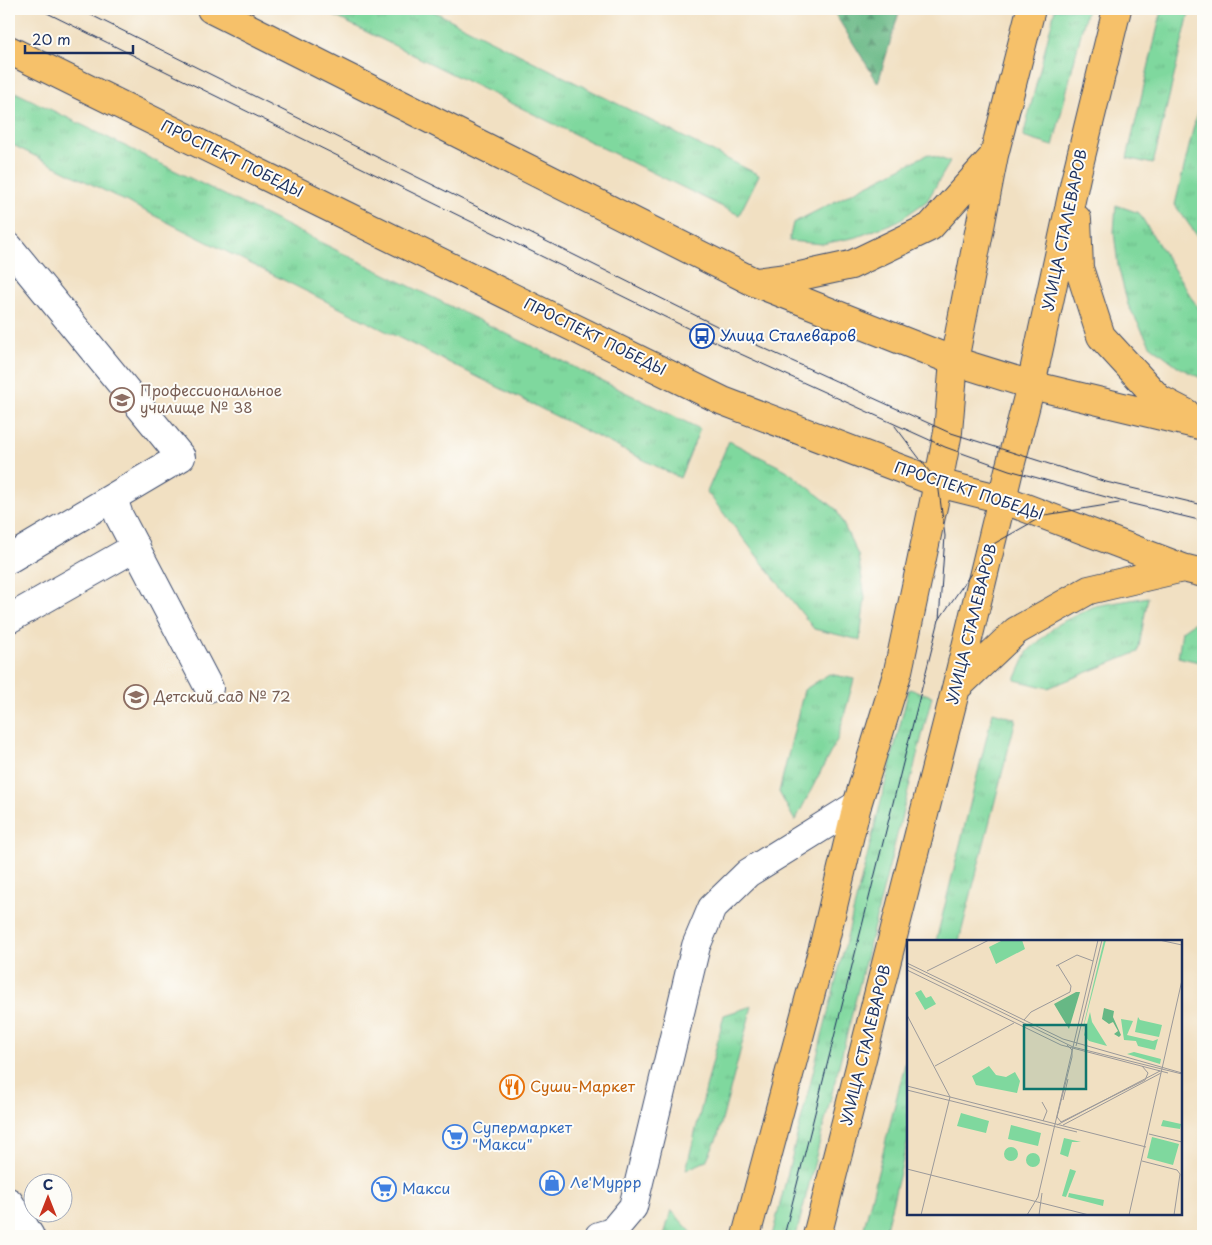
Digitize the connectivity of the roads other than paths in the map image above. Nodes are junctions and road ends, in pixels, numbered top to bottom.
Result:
1 (211, 9) edge
2 (1031, 9) edge
3 (1117, 9) edge
4 (9, 50) edge
5 (994, 155) junction
6 (1076, 178) junction
7 (9, 247) edge
8 (754, 282) junction
9 (954, 361) junction
10 (1031, 385) junction
11 (1203, 422) edge
12 (1203, 426) edge
13 (938, 483) junction
14 (112, 498) junction
15 (1002, 499) junction
16 (136, 547) junction
17 (9, 559) edge
18 (1193, 570) edge
19 (9, 619) edge
20 (209, 688) dead end
21 (956, 688) junction
22 (857, 804) junction
23 (9, 1202) edge
24 (30, 1236) edge
25 (599, 1236) edge
26 (746, 1236) edge
27 (817, 1236) edge

1 - 8 main road
2 - 5 main road
3 - 6 main road, УЛИЦА СТАЛЕВАРОВ
4 - 13 main road, ПРОСПЕКТ ПОБЕДЫ
5 - 8 main road
5 - 9 main road
6 - 10 main road, УЛИЦА СТАЛЕВАРОВ
6 - 11 main road
7 - 14 lane
8 - 9 main road
9 - 10 main road
9 - 13 main road
10 - 12 main road
10 - 15 main road, УЛИЦА СТАЛЕВАРОВ
13 - 15 main road, ПРОСПЕКТ ПОБЕДЫ
13 - 22 main road
14 - 16 lane
14 - 17 lane
15 - 18 main road, ПРОСПЕКТ ПОБЕДЫ
15 - 21 main road, УЛИЦА СТАЛЕВАРОВ
16 - 19 lane
16 - 20 lane
18 - 21 main road
21 - 27 main road, УЛИЦА СТАЛЕВАРОВ
22 - 25 lane
22 - 26 main road
23 - 24 lane

